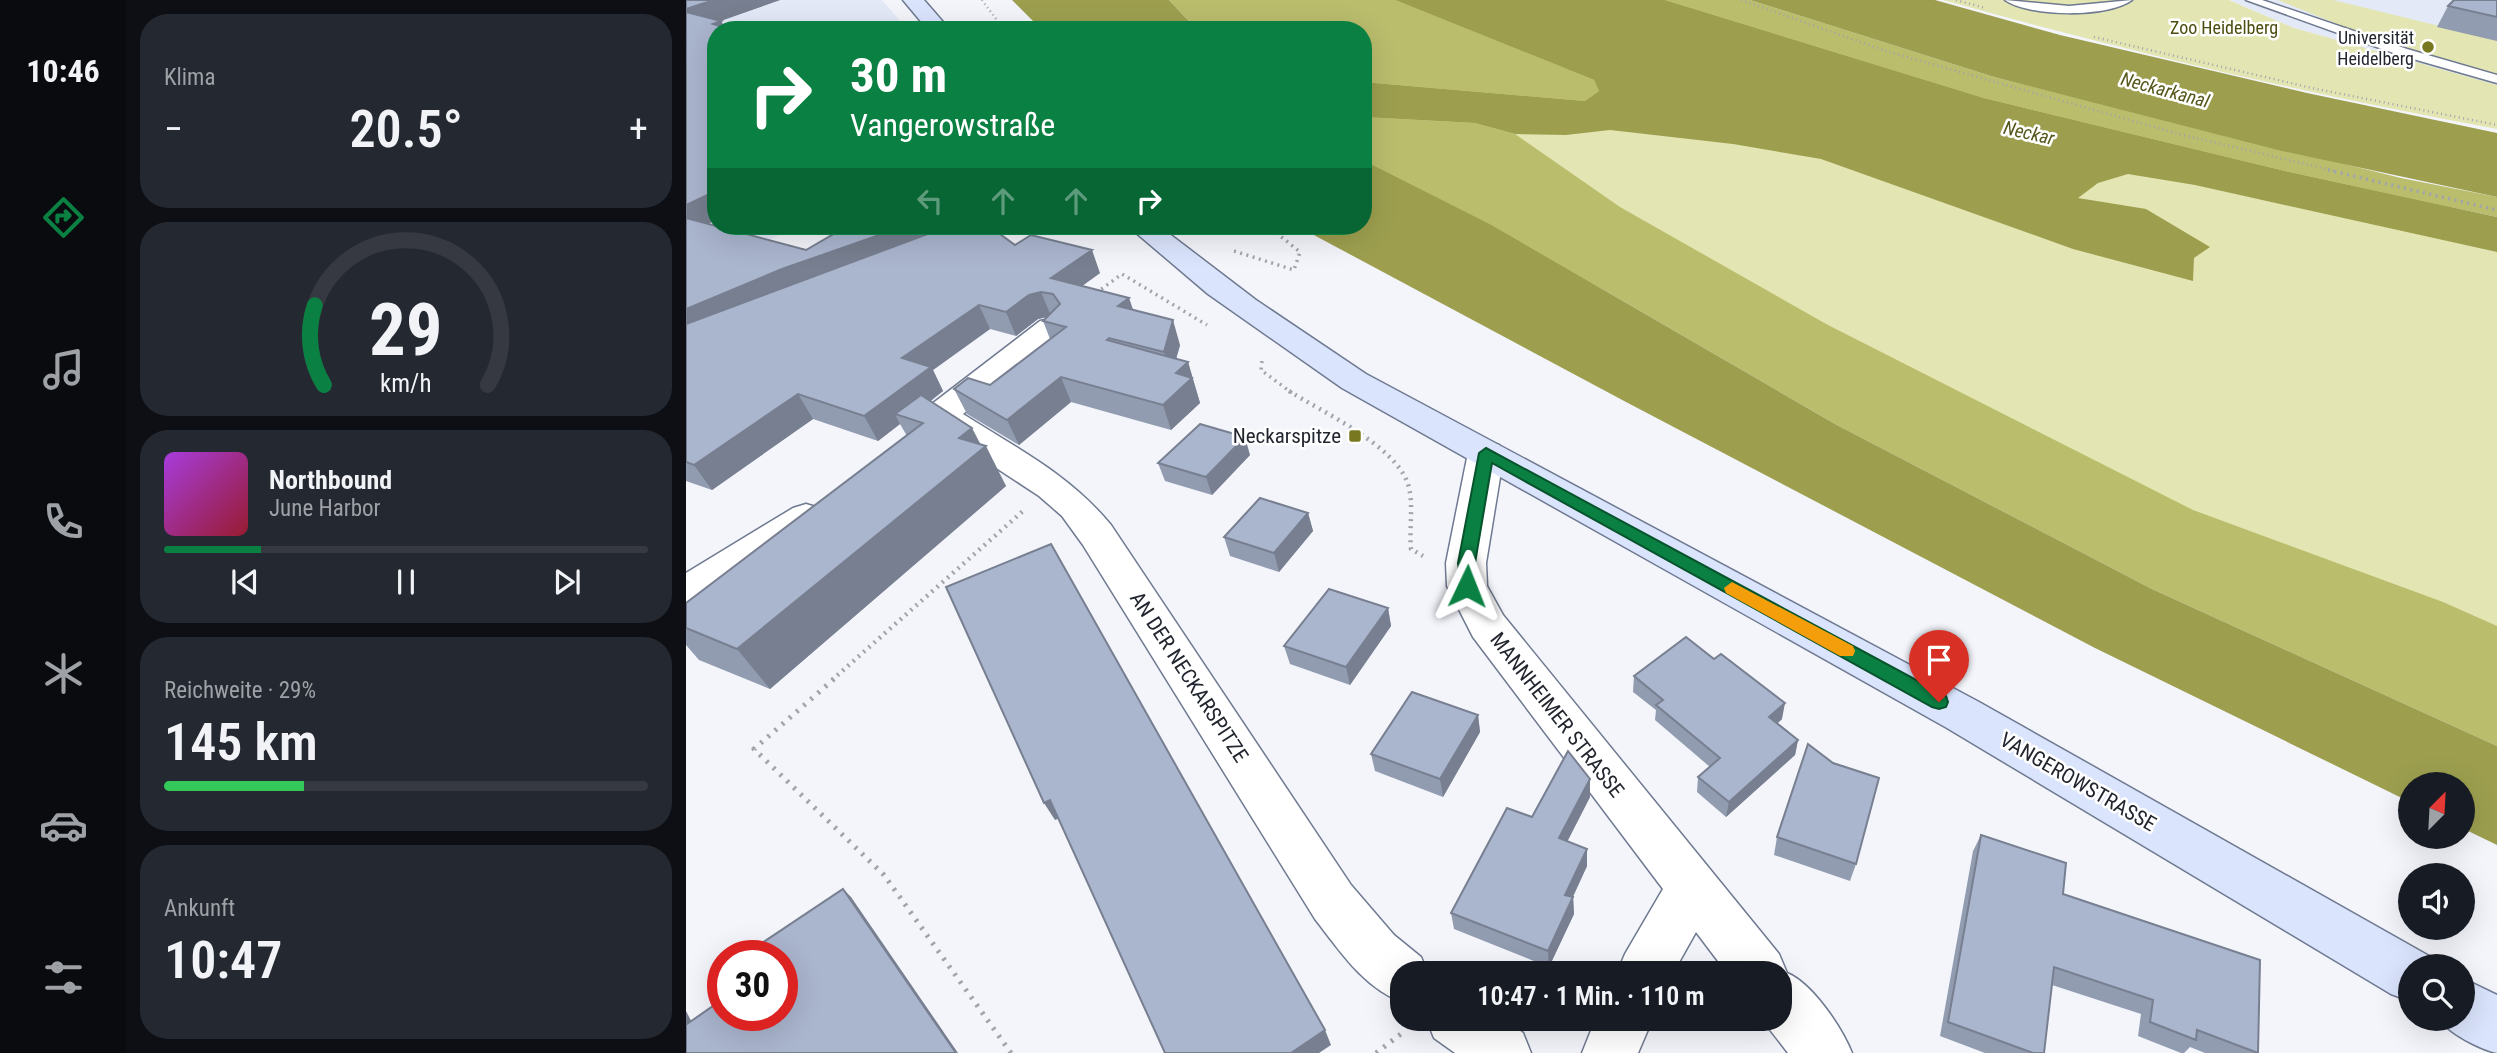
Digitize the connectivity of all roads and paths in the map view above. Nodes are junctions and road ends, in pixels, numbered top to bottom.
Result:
1 (913, 0) edge
2 (982, 0) edge
3 (1741, 0) edge
4 (1956, 0) edge
5 (2010, 0) edge
6 (2127, 0) edge
7 (2251, 0) edge
8 (1995, 11) dead end
9 (932, 21) edge
10 (998, 21) edge
11 (2083, 34) dead end
12 (2497, 79) edge
13 (2497, 125) edge
14 (2497, 210) edge
15 (1152, 235) edge
16 (1279, 235) edge
17 (1226, 249) dead end
18 (1122, 274) dead end
19 (1264, 322) junction
20 (1051, 328) joint
21 (1486, 453) junction
22 (1052, 487) junction
23 (835, 496) edge
24 (1467, 586) junction
25 (686, 592) edge
26 (1692, 888) junction
27 (1651, 961) edge
28 (1750, 961) edge
29 (1390, 966) edge
30 (2398, 968) edge
31 (1792, 1013) edge
32 (2475, 1013) edge
33 (2497, 1026) edge
34 (1417, 1031) edge
35 (1453, 1031) edge
36 (1619, 1031) edge
37 (1011, 1053) edge
38 (1377, 1053) edge
39 (1503, 1053) edge
40 (1610, 1053) edge
41 (1824, 1053) edge

1 - 9 street
2 - 10 path
3 - 14 path
4 - 8 path
5 - 6 lane
7 - 12 lane
11 - 13 path
15 - 19 street
16 - 17 path
18 - 20 path
19 - 21 street
19 - 24 path
20 - 22 street, AN DER NECKARSPITZE
21 - 24 street, MANNHEIMER STRASSE
21 - 30 street, VANGEROWSTRASSE
22 - 29 street, AN DER NECKARSPITZE
22 - 37 path
23 - 25 street
24 - 26 street, MANNHEIMER STRASSE
26 - 27 street
26 - 28 street, MANNHEIMER STRASSE
31 - 41 street
32 - 33 street
34 - 38 path
35 - 39 street
36 - 40 street

